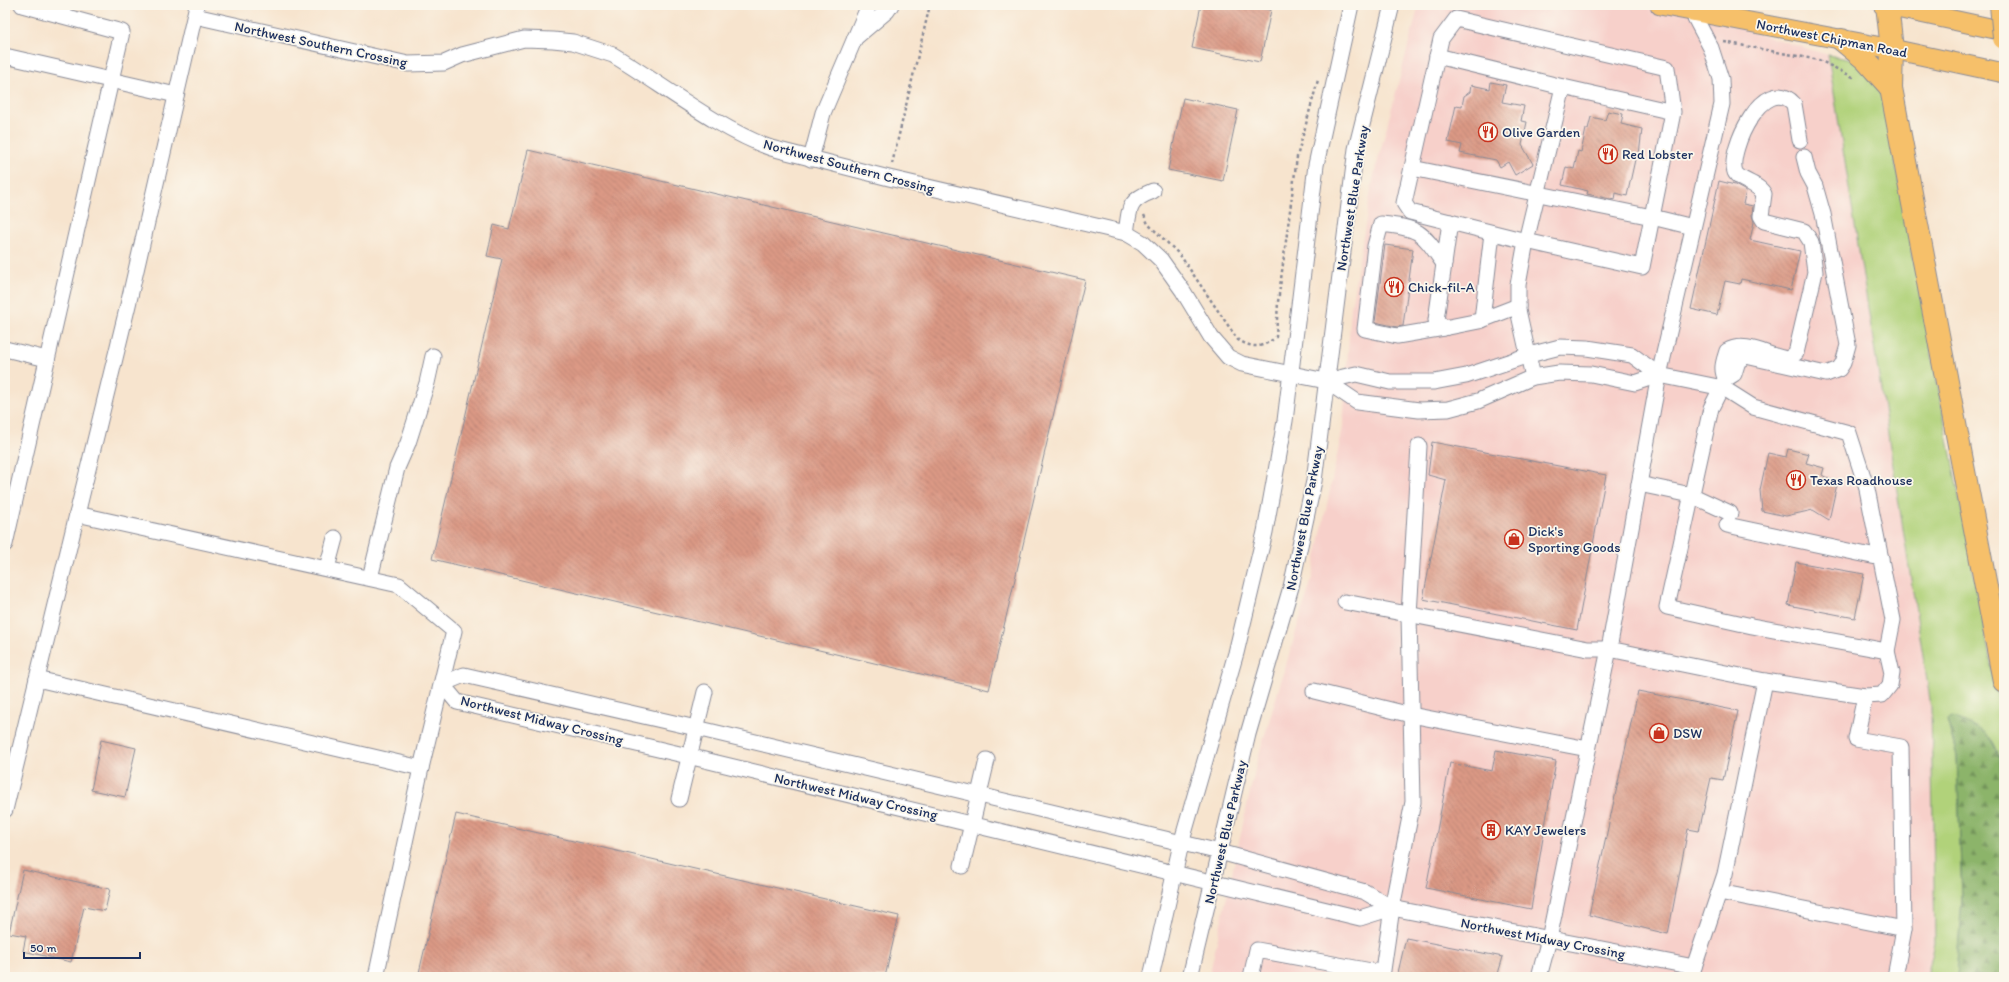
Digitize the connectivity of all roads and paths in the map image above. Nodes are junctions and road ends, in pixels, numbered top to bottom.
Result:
1 (22, 5) edge
2 (868, 5) edge
3 (891, 5) edge
4 (930, 5) edge
5 (1351, 5) edge
6 (1392, 5) edge
7 (1660, 5) edge
8 (1886, 5) edge
9 (2001, 5) edge
10 (196, 10) edge
11 (1692, 12) junction
12 (2004, 31) edge
13 (2004, 38) edge
14 (854, 39) junction
15 (1842, 40) junction
16 (1892, 49) junction
17 (5, 56) edge
18 (1437, 56) junction
19 (1320, 72) dead end
20 (2004, 73) edge
21 (111, 80) junction
22 (1563, 86) junction
23 (1891, 88) junction
24 (176, 95) junction
25 (1673, 112) junction
26 (1800, 140) dead end
27 (1804, 157) dead end
28 (811, 159) junction
29 (1412, 168) junction
30 (889, 178) junction
31 (1153, 191) dead end
32 (1538, 194) junction
33 (1137, 198) junction
34 (1652, 217) junction
35 (1450, 222) junction
36 (1693, 227) junction
37 (1126, 233) junction
38 (1492, 233) junction
39 (1526, 241) junction
40 (1444, 264) junction
41 (1518, 306) junction
42 (1482, 320) junction
43 (1444, 328) junction
44 (5, 349) edge
45 (1529, 355) junction
46 (433, 356) dead end
47 (47, 359) junction
48 (1290, 373) junction
49 (1659, 375) junction
50 (1533, 377) junction
51 (1326, 381) junction
52 (1724, 383) junction
53 (1419, 446) dead end
54 (1639, 484) junction
55 (1691, 495) junction
56 (77, 514) junction
57 (335, 538) dead end
58 (5, 544) edge
59 (1881, 558) junction
60 (327, 568) junction
61 (370, 578) junction
62 (1345, 602) dead end
63 (1409, 615) junction
64 (1609, 649) junction
65 (1887, 651) junction
66 (37, 679) junction
67 (1765, 681) junction
68 (2004, 681) edge
69 (442, 684) junction
70 (1314, 691) dead end
71 (705, 692) dead end
72 (1865, 696) junction
73 (1411, 714) junction
74 (696, 728) junction
75 (1588, 749) junction
76 (688, 756) junction
77 (987, 760) dead end
78 (421, 768) junction
79 (978, 796) junction
80 (679, 799) dead end
81 (5, 810) edge
82 (972, 824) junction
83 (1181, 844) junction
84 (1220, 852) junction
85 (962, 866) dead end
86 (1175, 872) junction
87 (1213, 882) junction
88 (1719, 892) junction
89 (1392, 908) junction
90 (1904, 929) junction
91 (1549, 939) junction
92 (1692, 972) edge
93 (1382, 975) edge
94 (376, 977) edge
95 (1151, 977) edge
96 (1190, 977) edge
97 (1251, 977) edge
98 (1539, 977) edge
99 (1895, 977) edge

1 - 21 street
2 - 14 street
3 - 14 street
4 - 30 path
5 - 48 street
6 - 51 street, Northwest Blue Parkway
7 - 11 main road, Northwest Chipman Road
8 - 12 main road
8 - 16 highway
9 - 13 highway, bridge
10 - 24 street
10 - 28 street, Northwest Southern Crossing
11 - 15 main road, Northwest Chipman Road
11 - 36 street
14 - 28 street
15 - 16 main road, Northwest Chipman Road
15 - 23 highway
16 - 20 main road, Northwest Chipman Road
16 - 23 highway
17 - 21 street
18 - 22 street
18 - 25 street
18 - 29 street
19 - 33 path
21 - 24 street
21 - 47 street
22 - 25 street
22 - 32 street
23 - 68 highway
24 - 56 street
25 - 34 street
26 - 52 street
27 - 52 street
28 - 30 street, Northwest Southern Crossing
29 - 32 street
29 - 35 street
30 - 37 street, Northwest Southern Crossing
31 - 33 street
32 - 34 street
32 - 39 street
33 - 37 street
34 - 36 street
34 - 39 street
35 - 38 street
35 - 40 street
36 - 49 street
37 - 48 street, Northwest Southern Crossing
38 - 39 street
38 - 42 street
39 - 41 street
40 - 43 street
40 - 43 street
41 - 42 street
41 - 45 street
42 - 43 street
44 - 47 street
45 - 49 street, Northwest Southern Crossing
45 - 50 street
45 - 51 street, Northwest Southern Crossing
46 - 61 street
47 - 58 street
48 - 51 street, Northwest Southern Crossing
48 - 83 street
49 - 50 street, Northwest Southern Crossing
49 - 52 street, Northwest Southern Crossing
49 - 54 street
50 - 51 street, Northwest Southern Crossing
51 - 84 street, Northwest Blue Parkway
52 - 55 street
52 - 59 street
53 - 63 street
54 - 55 street
54 - 64 street
55 - 59 street
55 - 65 street
56 - 60 street
56 - 66 street
57 - 60 street
59 - 65 street
60 - 61 street
61 - 69 street
62 - 63 street
63 - 64 street
63 - 73 street
64 - 67 street
64 - 75 street
65 - 72 street
66 - 78 street
66 - 81 street
67 - 72 street
67 - 88 street
69 - 74 street, Northwest Midway Crossing
69 - 76 street, Northwest Midway Crossing
69 - 78 street
70 - 73 street
71 - 74 street
72 - 90 street
73 - 75 street
73 - 89 street
74 - 76 street
74 - 79 street, Northwest Midway Crossing
75 - 91 street
76 - 80 street
76 - 82 street, Northwest Midway Crossing
77 - 79 street
78 - 94 street
79 - 82 street
79 - 83 street, Northwest Midway Crossing
82 - 85 street
82 - 86 street, Northwest Midway Crossing
83 - 84 street, Northwest Midway Crossing
83 - 86 street
84 - 87 street, Northwest Blue Parkway
84 - 89 street, Northwest Midway Crossing
86 - 87 street, Northwest Midway Crossing
86 - 95 street
87 - 89 street, Northwest Midway Crossing
87 - 96 street, Northwest Blue Parkway
88 - 90 street
88 - 92 street
89 - 91 street, Northwest Midway Crossing
89 - 93 street
90 - 99 street
91 - 92 street, Northwest Midway Crossing
91 - 98 street
93 - 97 street

